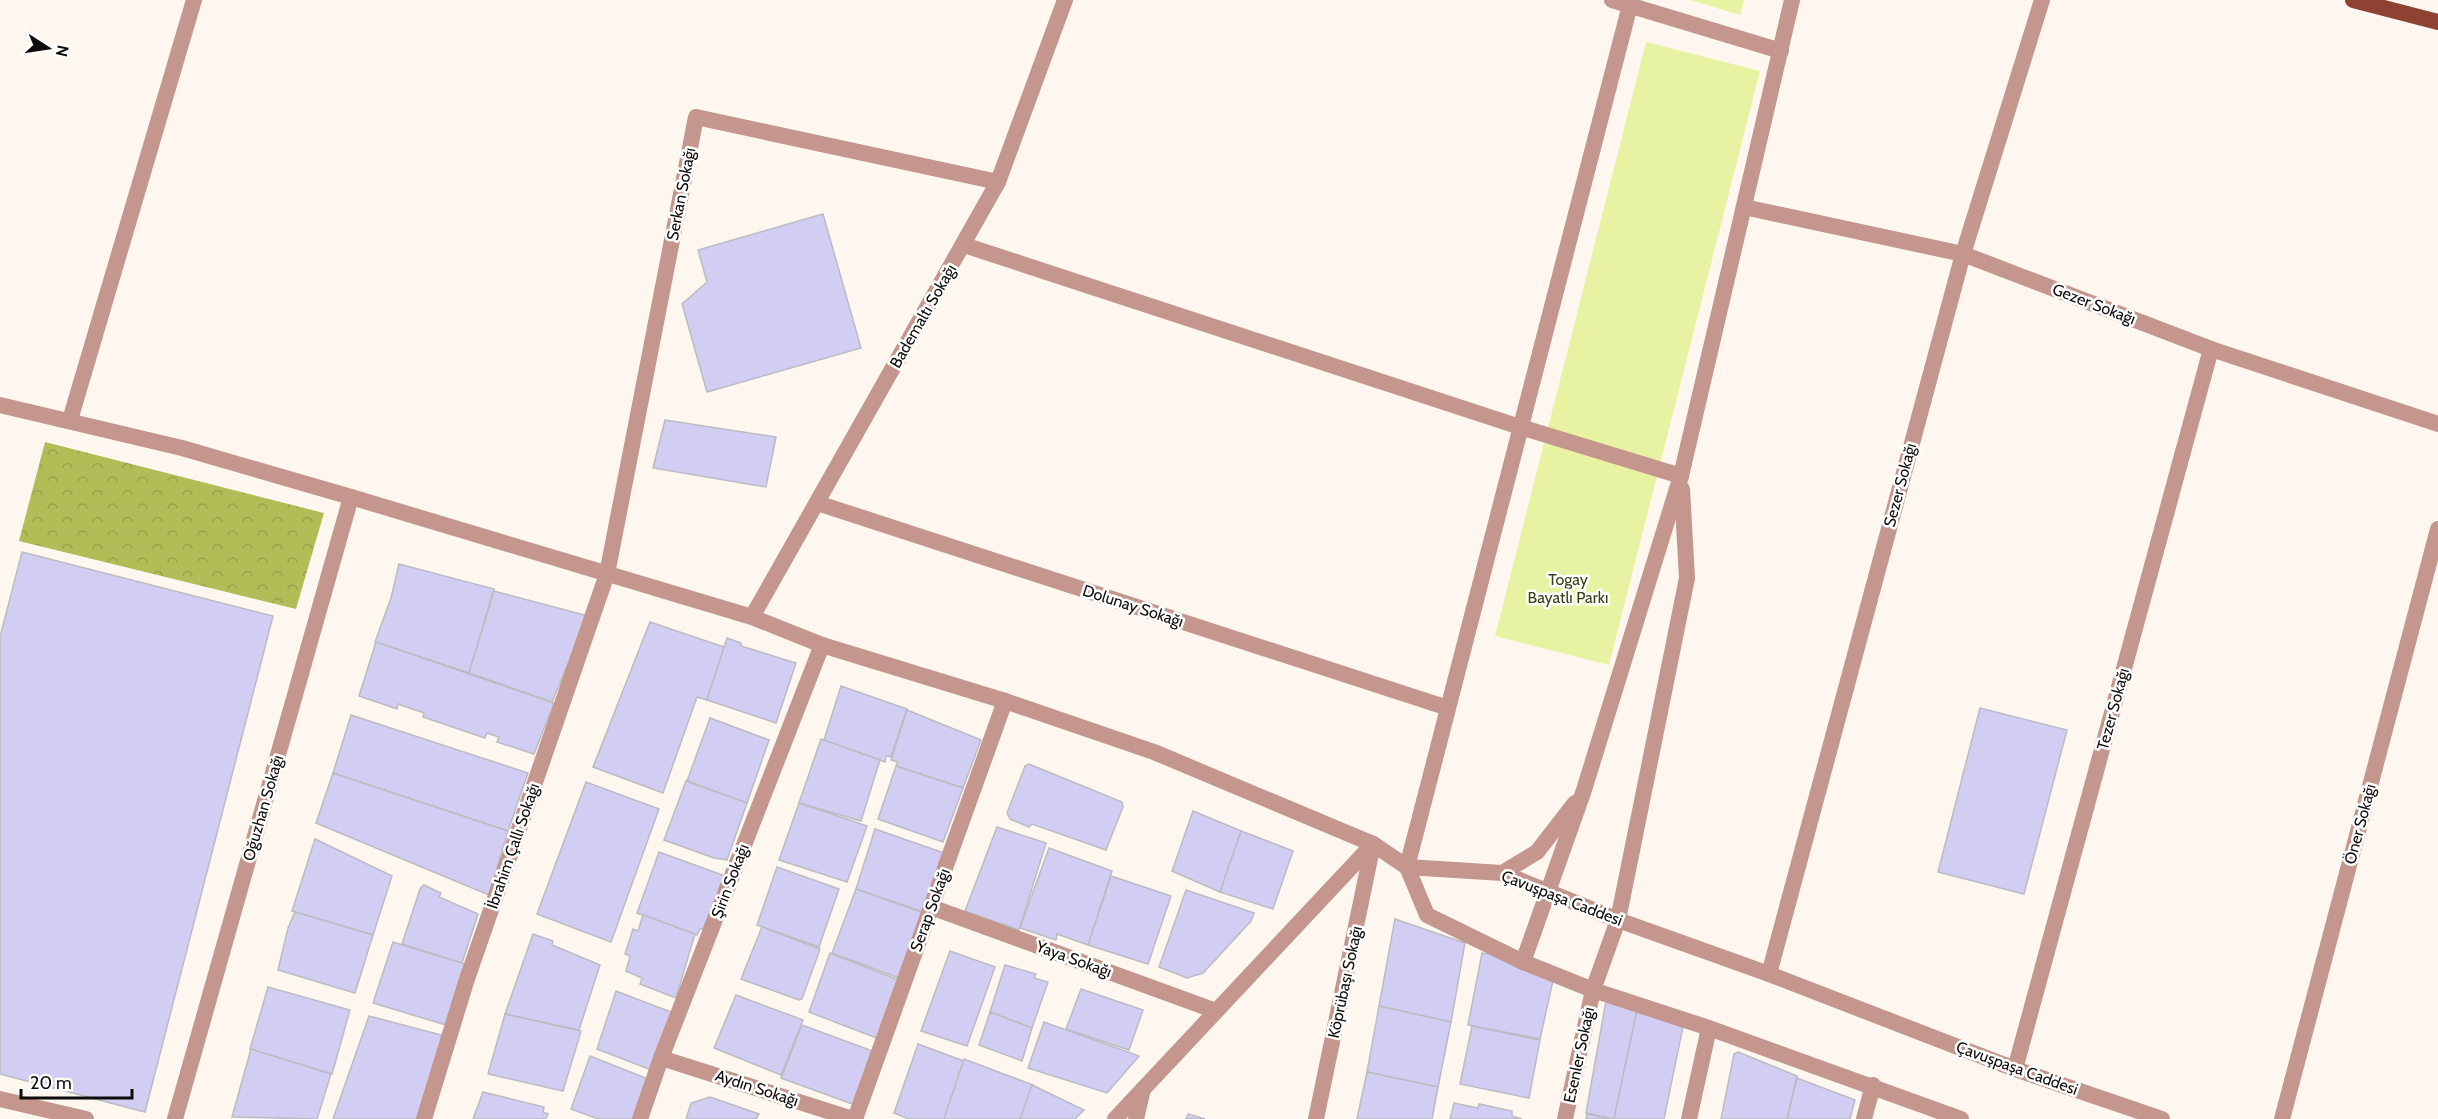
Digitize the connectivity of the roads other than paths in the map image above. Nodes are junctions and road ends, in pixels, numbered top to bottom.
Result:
1 (194, 0) edge
2 (1065, 0) edge
3 (1612, 0) edge
4 (1792, 0) edge
5 (2042, 0) edge
6 (2354, 0) edge
7 (1630, 5) junction
8 (2438, 22) edge
9 (1781, 51) junction
10 (998, 182) junction
11 (1744, 207) junction
12 (963, 245) junction
13 (1963, 254) junction
14 (2211, 349) junction
15 (0, 405) edge
16 (70, 420) junction
17 (2438, 424) edge
18 (1520, 428) junction
19 (1681, 476) junction
20 (351, 497) junction
21 (817, 503) junction
22 (2438, 529) edge
23 (607, 574) junction
24 (752, 617) junction
25 (822, 645) junction
26 (1005, 701) junction
27 (1448, 708) junction
28 (1584, 790) junction
29 (1373, 844) junction
30 (1407, 867) junction
31 (1502, 873) junction
32 (1548, 891) junction
33 (931, 907) junction
34 (1618, 920) junction
35 (1523, 962) junction
36 (1769, 974) junction
37 (1593, 990) junction
38 (1216, 1011) junction
39 (1709, 1028) junction
40 (661, 1058) junction
41 (2015, 1069) junction
42 (1873, 1085) junction
43 (1143, 1089) junction
44 (0, 1099) edge
45 (86, 1119) edge
46 (175, 1119) edge
47 (424, 1119) edge
48 (640, 1119) edge
49 (854, 1119) edge
50 (1115, 1119) edge
51 (1136, 1119) edge
52 (1316, 1119) edge
53 (1565, 1119) edge
54 (1689, 1119) edge
55 (1864, 1119) edge
56 (1961, 1119) edge
57 (2162, 1119) edge
58 (2282, 1119) edge

1 - 16 street
2 - 10 street, Bademaltı Sokağı
3 - 7 street
4 - 9 street
5 - 13 street, Sezer Sokağı
6 - 8 main road
7 - 9 street
7 - 18 street
9 - 11 street
10 - 12 street, Bademaltı Sokağı
10 - 23 street, Serkan Sokağı
11 - 13 street, Gezer Sokağı
11 - 19 street
12 - 18 street
12 - 21 street, Bademaltı Sokağı
13 - 14 street, Gezer Sokağı
13 - 36 street, Sezer Sokağı
14 - 17 street, Gezer Sokağı
14 - 41 street, Tezer Sokağı
15 - 16 street
16 - 20 street
18 - 19 street
18 - 27 street
19 - 28 street
19 - 34 street, Esenler Sokağı
20 - 23 street
20 - 46 street, Oğuzhan Sokağı
21 - 24 street, Bademaltı Sokağı
21 - 27 street, Dolunay Sokağı
22 - 58 street, Öner Sokağı
23 - 24 street
23 - 47 street, İbrahim Çallı Sokağı
24 - 25 street
25 - 26 street
25 - 40 street, Şirin Sokağı
26 - 29 street
26 - 33 street, Serap Sokağı
27 - 30 street
28 - 31 street
28 - 32 street
29 - 30 street
29 - 38 street
29 - 52 street, Köprübaşı Sokağı
30 - 31 street, Çavuşpaşa Caddesi
30 - 35 street
31 - 32 street, Çavuşpaşa Caddesi
32 - 34 street, Çavuşpaşa Caddesi
32 - 35 street
33 - 38 street, Yaya Sokağı
33 - 49 street, Serap Sokağı
34 - 36 street, Çavuşpaşa Caddesi
34 - 37 street, Esenler Sokağı
35 - 37 street
36 - 41 street, Çavuşpaşa Caddesi
37 - 39 street
37 - 53 street, Esenler Sokağı
38 - 43 street
39 - 42 street
39 - 54 street
40 - 48 street, Şirin Sokağı
40 - 49 street, Aydın Sokağı
41 - 57 street, Çavuşpaşa Caddesi
42 - 55 street
42 - 56 street
43 - 50 street
43 - 51 street
44 - 45 street

